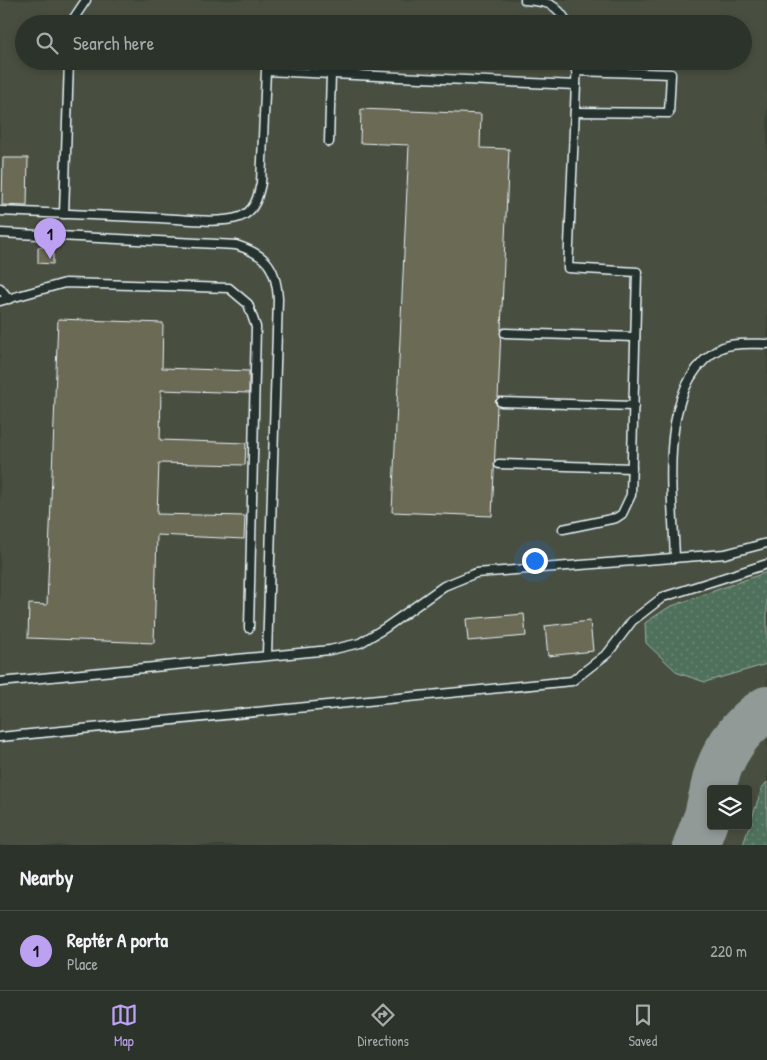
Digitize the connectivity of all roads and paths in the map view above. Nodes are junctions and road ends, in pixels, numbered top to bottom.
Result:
1 (86, 0) edge
2 (525, 0) edge
3 (76, 15) edge
4 (564, 15) edge
5 (69, 70) edge
6 (576, 71) joint
7 (331, 74) junction
8 (576, 85) junction
9 (575, 112) junction
10 (329, 142) dead end
11 (0, 211) edge
12 (64, 214) junction
13 (0, 233) edge
14 (0, 288) edge
15 (9, 298) junction
16 (0, 301) edge
17 (505, 333) dead end
18 (635, 337) junction
19 (767, 344) edge
20 (501, 402) dead end
21 (634, 406) junction
22 (499, 464) dead end
23 (632, 468) junction
24 (563, 530) dead end
25 (767, 543) edge
26 (675, 558) junction
27 (767, 564) edge
28 (249, 628) dead end
29 (267, 655) junction
30 (0, 682) edge
31 (0, 737) edge

1 - 3 lane
2 - 4 lane
5 - 12 lane
6 - 8 lane
6 - 9 lane
7 - 8 lane
7 - 10 lane
7 - 12 lane
8 - 9 lane
9 - 18 lane
11 - 12 lane
13 - 29 lane
14 - 15 lane
15 - 16 lane
15 - 28 lane
17 - 18 lane
18 - 21 lane
19 - 26 lane
20 - 21 lane
21 - 23 lane
22 - 23 lane
23 - 24 lane
25 - 26 lane
26 - 29 lane
27 - 31 lane
29 - 30 lane

